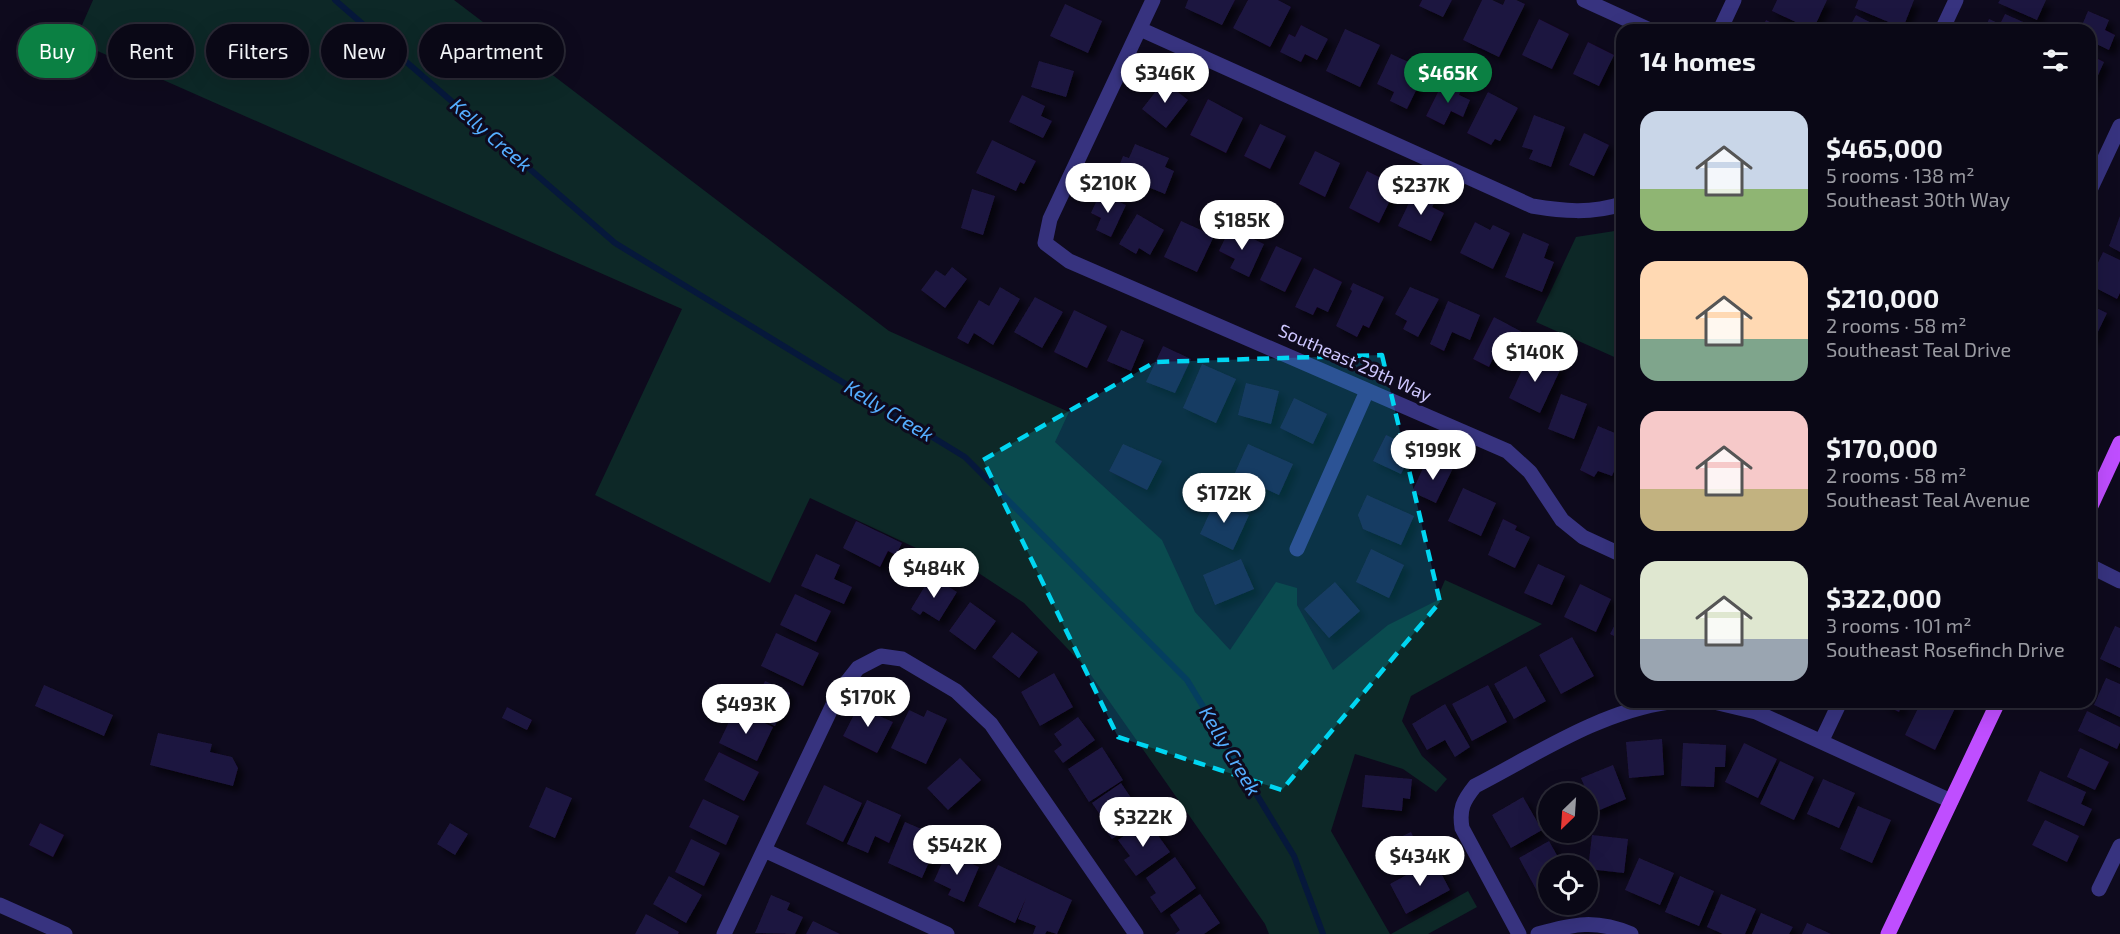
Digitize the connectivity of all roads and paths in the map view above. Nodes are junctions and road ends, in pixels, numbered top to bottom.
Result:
1 (1153, 0) edge
2 (1584, 0) edge
3 (1734, 0) edge
4 (1956, 0) edge
5 (1637, 24) edge
6 (1723, 24) edge
7 (1945, 24) edge
8 (1140, 29) junction
9 (2120, 126) edge
10 (2096, 177) edge
11 (1616, 206) edge
12 (1367, 390) junction
13 (2120, 443) edge
14 (2096, 495) edge
15 (1297, 549) dead end
16 (1616, 552) edge
17 (2096, 569) edge
18 (2120, 580) edge
19 (1634, 708) edge
20 (1739, 708) edge
21 (1837, 708) edge
22 (1995, 708) edge
23 (1822, 740) junction
24 (1951, 801) junction
25 (2120, 846) edge
26 (764, 850) junction
27 (2099, 889) dead end
28 (0, 905) edge
29 (64, 934) edge
30 (724, 934) edge
31 (947, 934) edge
32 (1136, 934) edge
33 (1519, 934) edge
34 (1538, 934) edge
35 (1631, 934) edge
36 (1888, 934) edge

1 - 8 street
2 - 5 street
3 - 6 street
4 - 7 street
8 - 11 street
8 - 12 street, Southeast 29th Way
9 - 10 street
12 - 15 street
12 - 16 street, Southeast 29th Way
13 - 14 main road
17 - 18 street
19 - 33 street
20 - 23 street
21 - 23 street
22 - 24 main road
23 - 24 street
24 - 36 main road
25 - 27 street
26 - 30 street
26 - 31 street
26 - 32 street
28 - 29 street
34 - 35 street

